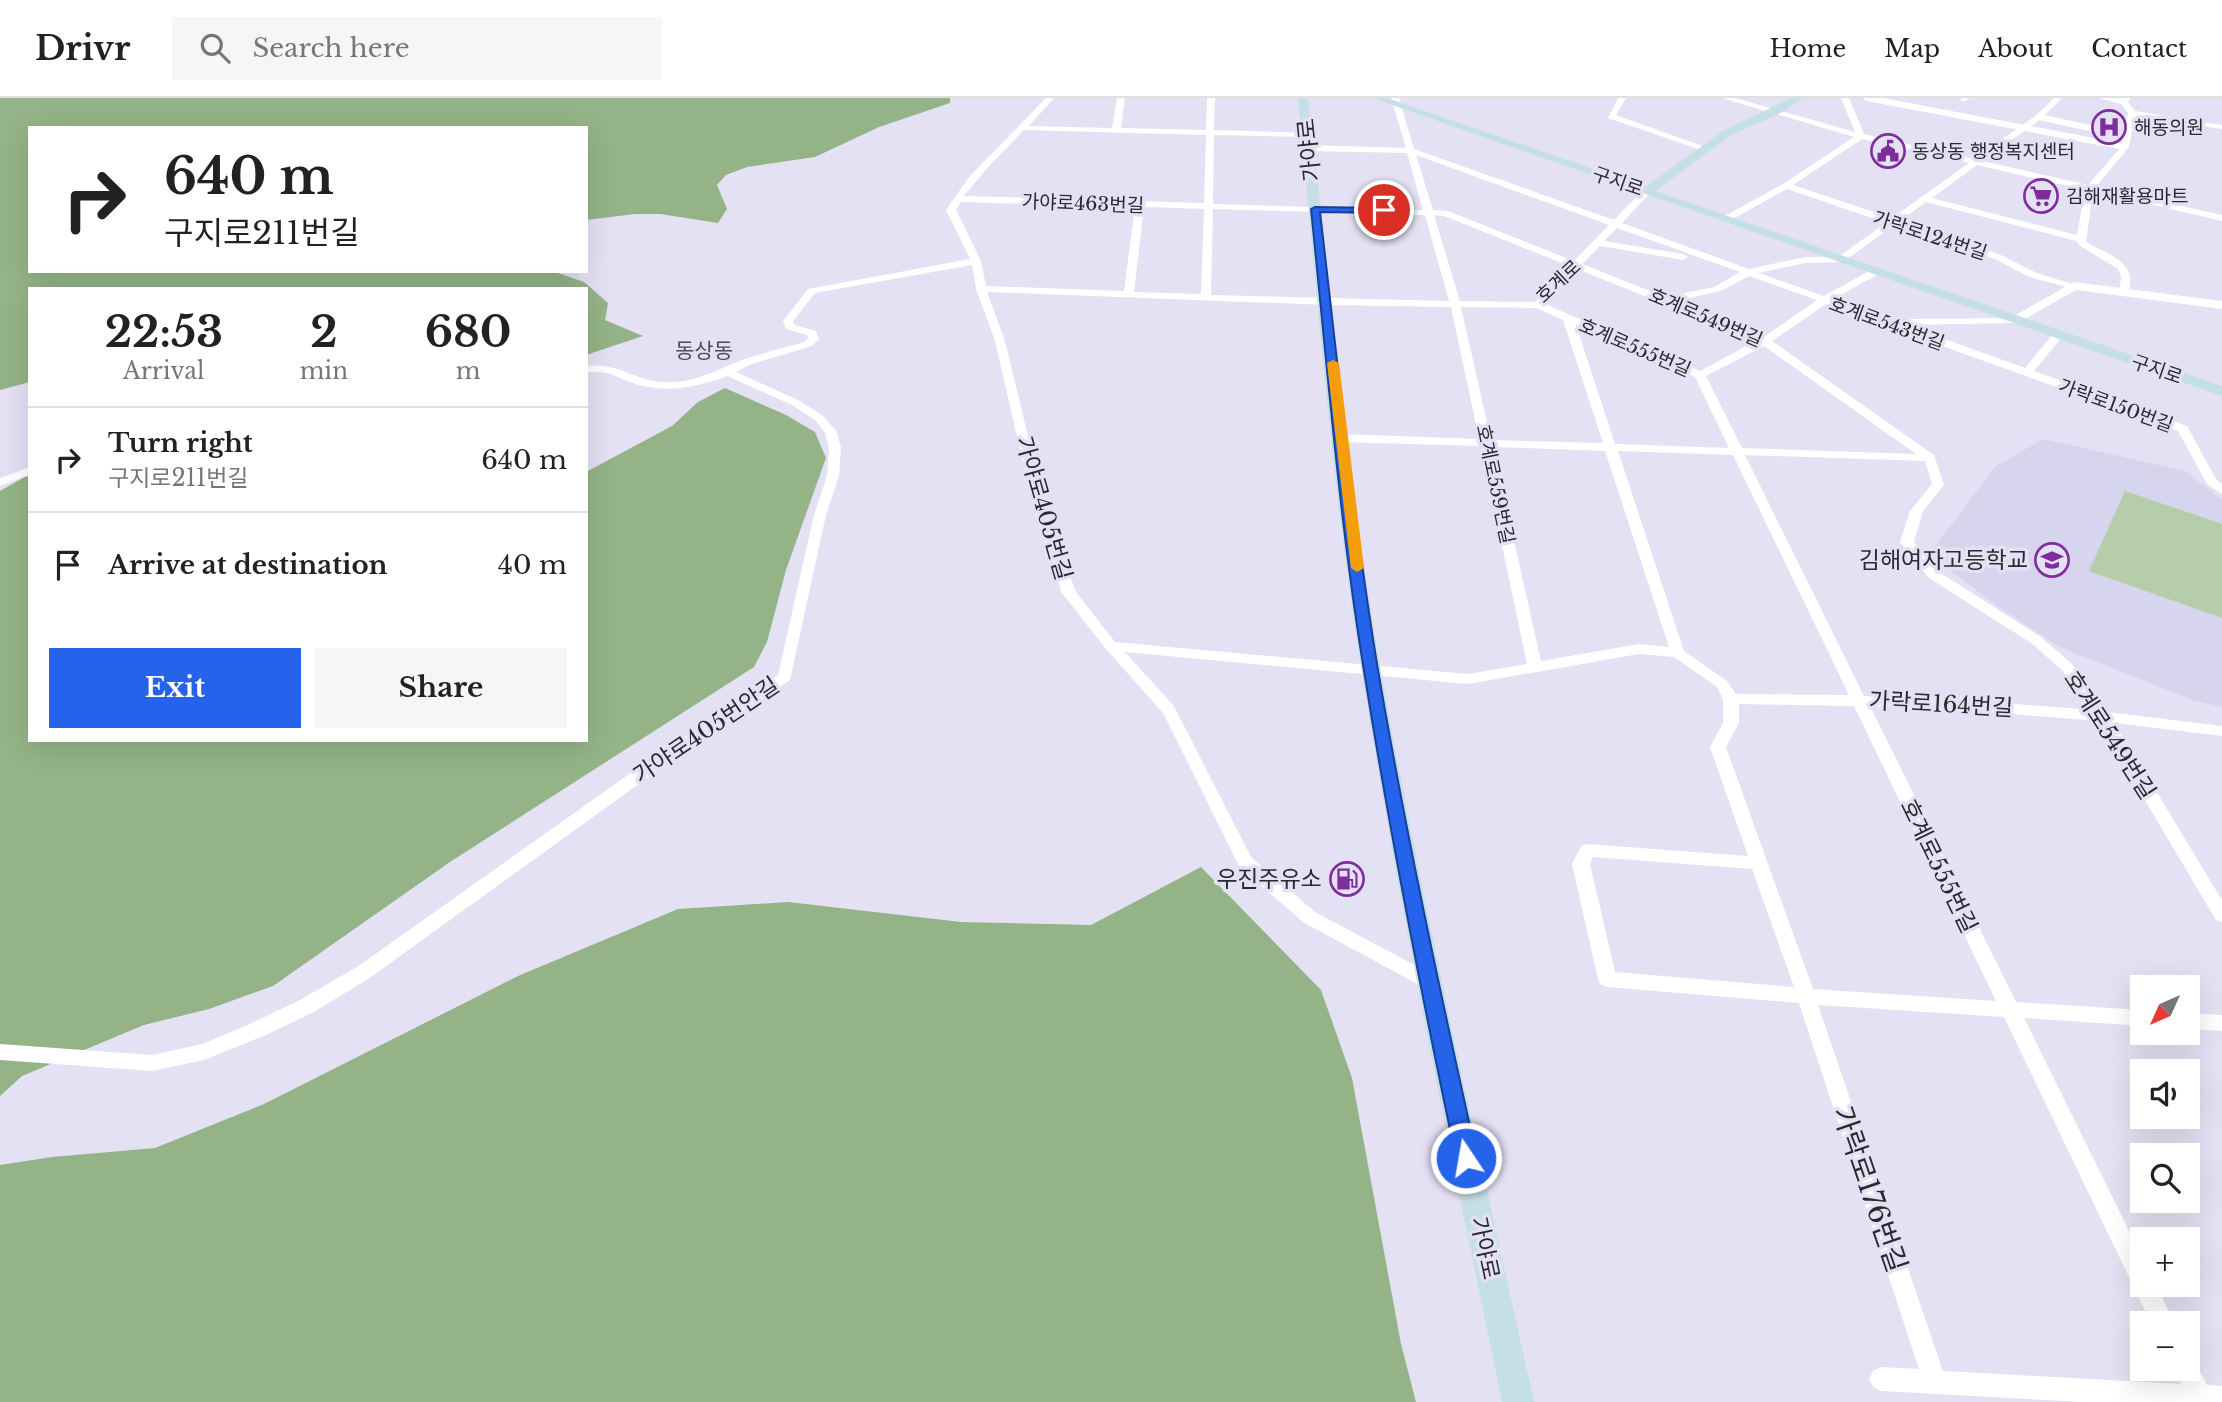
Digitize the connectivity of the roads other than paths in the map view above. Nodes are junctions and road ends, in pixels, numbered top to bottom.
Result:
1 (1050, 98) edge
2 (1121, 98) edge
3 (1211, 98) edge
4 (1303, 98) edge
5 (1377, 98) edge
6 (1622, 98) edge
7 (1726, 98) edge
8 (1798, 98) edge
9 (1845, 98) edge
10 (1867, 98) edge
11 (2059, 98) edge
12 (2102, 98) edge
13 (2125, 100) edge
14 (1396, 101) edge
15 (1774, 113) junction
16 (2132, 113) junction
17 (2039, 117) junction
18 (2022, 127) junction
19 (2222, 127) edge
20 (1025, 128) junction
21 (1116, 131) junction
22 (1210, 132) junction
23 (1861, 136) junction
24 (2127, 136) junction
25 (1309, 141) junction
26 (2125, 147) junction
27 (1704, 148) junction
28 (1413, 151) junction
29 (1991, 151) joint
30 (1974, 163) junction
31 (1786, 186) junction
32 (2089, 190) junction
33 (1647, 191) junction
34 (957, 199) junction
35 (1925, 199) junction
36 (1140, 205) junction
37 (1209, 205) junction
38 (1315, 209) junction
39 (1430, 211) junction
40 (2222, 218) edge
41 (1726, 219) junction
42 (1891, 224) junction
43 (1615, 225) junction
44 (2081, 239) junction
45 (1598, 243) junction
46 (1840, 260) junction
47 (976, 261) junction
48 (1720, 262) junction
49 (1576, 264) junction
50 (1748, 272) junction
51 (1875, 272) junction
52 (2074, 286) junction
53 (981, 289) junction
54 (2124, 293) junction
55 (1129, 294) junction
56 (1206, 298) junction
57 (1667, 300) junction
58 (1824, 300) junction
59 (1327, 302) junction
60 (1455, 302) junction
61 (1538, 305) junction
62 (2222, 305) edge
63 (1568, 318) junction
64 (2013, 320) junction
65 (1895, 327) junction
66 (2058, 335) junction
67 (1765, 341) junction
68 (588, 369) edge
69 (727, 372) junction
70 (2027, 373) junction
71 (1700, 375) junction
72 (2222, 391) edge
73 (1340, 438) junction
74 (1487, 444) junction
75 (1612, 448) junction
76 (1738, 451) junction
77 (1930, 458) junction
78 (28, 472) edge
79 (0, 482) edge
80 (2222, 490) edge
81 (1111, 646) junction
82 (1678, 653) junction
83 (1535, 667) junction
84 (1371, 669) junction
85 (1731, 699) junction
86 (1859, 699) junction
87 (2101, 713) junction
88 (2222, 730) edge
89 (1760, 863) junction
90 (2222, 915) edge
91 (1428, 981) junction
92 (1806, 996) junction
93 (2008, 1010) junction
94 (2130, 1017) edge
95 (2200, 1022) edge
96 (2222, 1023) edge
97 (0, 1052) edge
98 (2130, 1256) edge
99 (1881, 1378) dead end
100 (2197, 1381) edge
101 (1935, 1382) junction
102 (2211, 1398) edge
103 (1518, 1402) edge

1 - 20 street
2 - 21 street
3 - 22 street
4 - 25 main road, 가야로
5 - 14 main road, 구지로
6 - 27 street
7 - 15 street
8 - 15 main road, 호계로
9 - 23 street
10 - 18 street
11 - 17 street
12 - 13 street
13 - 16 street
14 - 28 street, 호계로559번길
14 - 33 main road, 구지로
15 - 23 street
15 - 27 main road, 호계로
16 - 19 street
16 - 24 street
17 - 18 street
17 - 24 street
18 - 26 street
18 - 29 street
20 - 21 street, 호계로543번길
20 - 34 street
21 - 22 street, 호계로543번길
22 - 25 street, 호계로543번길
22 - 37 street
23 - 30 street
23 - 31 street
24 - 26 street
25 - 28 street, 호계로543번길
25 - 38 main road, 가야로
26 - 32 street
27 - 33 main road, 호계로
28 - 39 street, 호계로559번길
28 - 43 street, 호계로543번길
29 - 30 street
30 - 32 street
30 - 35 street
31 - 41 street
31 - 42 street, 가락로124번길
32 - 40 street
32 - 44 street
33 - 41 main road, 구지로
33 - 43 street, 호계로
34 - 36 street, 가야로463번길
34 - 47 street, 가야로405번길
35 - 42 street
35 - 44 street
36 - 37 street, 가야로463번길
36 - 55 street
37 - 38 street, 가야로463번길
37 - 56 street
38 - 39 street, 가야로463번길
38 - 59 main road, 가야로
39 - 49 street, 호계로549번길
39 - 60 street, 호계로559번길
41 - 46 main road, 구지로
42 - 46 street
42 - 52 street, 가락로124번길
43 - 45 street, 호계로
43 - 48 street, 호계로543번길
44 - 54 street
45 - 48 street, 호계로543번길
45 - 49 street, 호계로
46 - 50 street, 구지로
46 - 51 main road, 구지로
47 - 53 street, 가야로405번길
47 - 69 street
48 - 50 street, 호계로543번길
49 - 57 street, 호계로549번길
49 - 61 street, 호계로
50 - 57 street
50 - 58 street, 호계로543번길
51 - 58 street
51 - 64 main road, 구지로
52 - 54 street, 가락로124번길
52 - 64 street
53 - 55 street, 호계로
53 - 81 street, 가야로405번길
54 - 62 street, 가락로124번길
55 - 56 street, 호계로
56 - 59 street, 호계로
57 - 67 street, 호계로549번길
58 - 65 street, 호계로543번길
58 - 67 street
59 - 60 street, 호계로
59 - 73 main road, 가야로
60 - 61 street, 호계로
60 - 74 street, 호계로559번길
61 - 63 street, 호계로555번길
63 - 71 street, 호계로555번길
63 - 75 street, 호계로555번길
64 - 65 street, 구지로
64 - 66 main road, 구지로
65 - 70 street, 호계로543번길
66 - 70 street, 가락로150번길
66 - 72 main road, 구지로
67 - 71 street
67 - 77 street, 호계로549번길
68 - 69 street
69 - 97 street, 가야로405번안길
70 - 80 street, 가락로150번길
71 - 76 street, 호계로555번길
73 - 74 street
73 - 84 main road, 가야로
74 - 75 street
74 - 83 street, 호계로559번길
75 - 76 street
75 - 82 street
76 - 77 street
76 - 86 street, 호계로555번길
77 - 87 street, 호계로549번길
78 - 79 street
81 - 84 street
81 - 91 street, 가야로405번길
82 - 83 street
82 - 85 street
83 - 84 street
84 - 91 main road, 가야로
85 - 86 street, 가락로164번길
85 - 89 street, 가락로176번길
86 - 87 street, 가락로164번길
86 - 93 street, 호계로555번길
87 - 88 street, 가락로164번길
87 - 90 street, 호계로549번길
89 - 92 street, 가락로176번길
89 - 92 street
91 - 103 main road, 가야로
92 - 93 street
92 - 101 street, 가락로176번길
93 - 94 street
93 - 98 street, 호계로555번길
95 - 96 street
99 - 101 street
100 - 102 street
101 - 102 street

